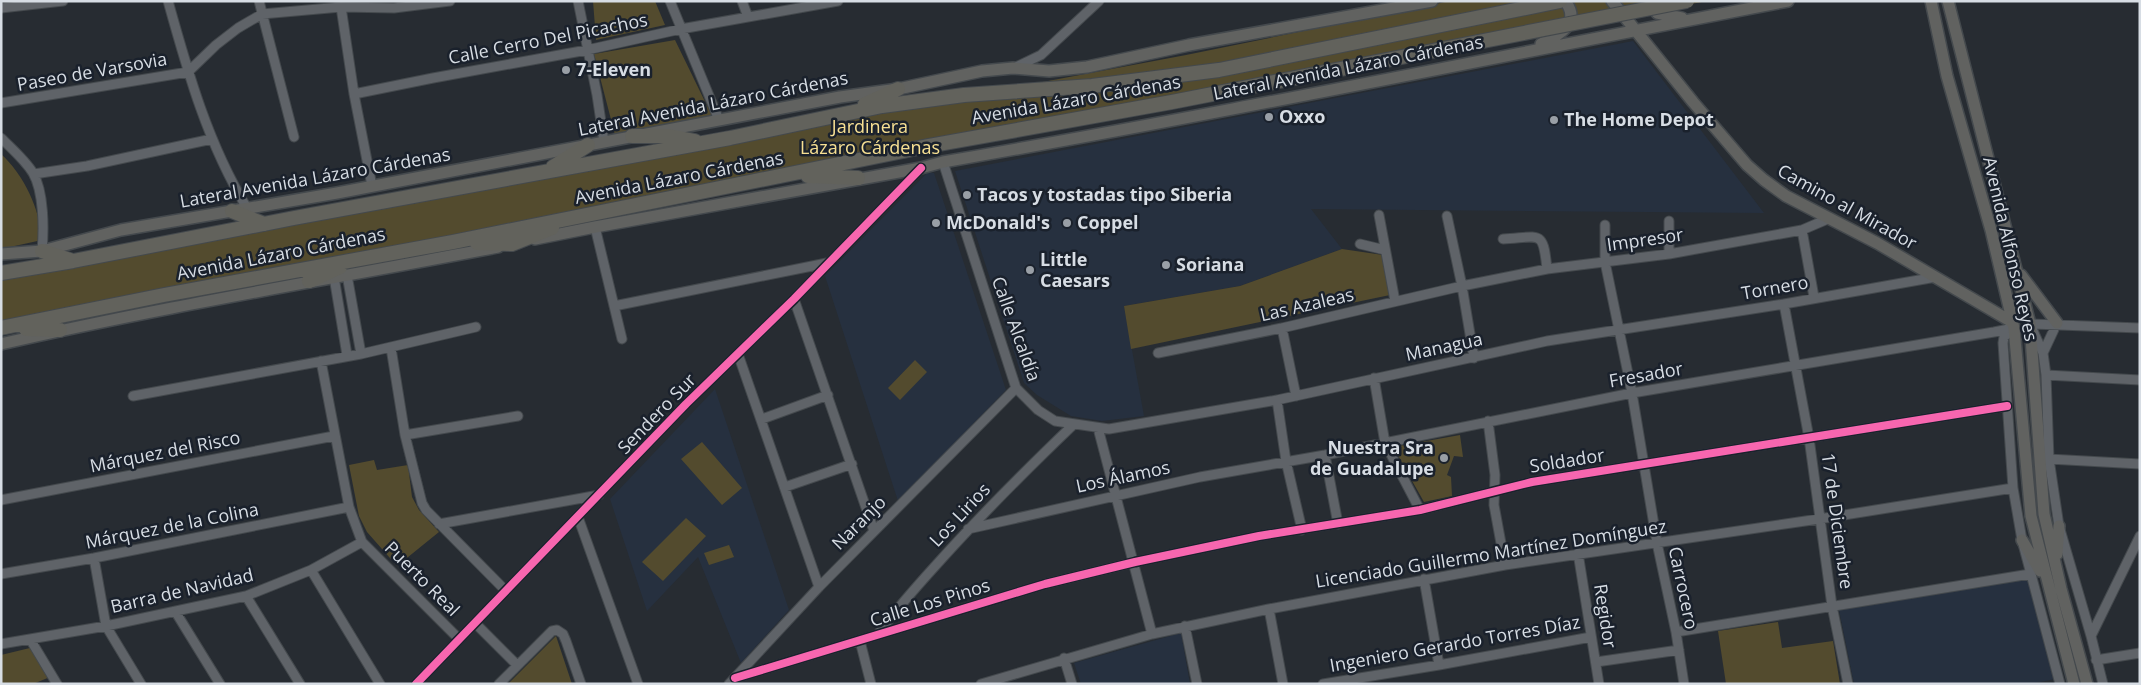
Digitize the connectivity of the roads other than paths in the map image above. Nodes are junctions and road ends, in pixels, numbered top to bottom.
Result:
1 (62, 1) edge
2 (168, 1) edge
3 (259, 1) edge
4 (450, 1) edge
5 (578, 1) edge
6 (670, 1) edge
7 (742, 1) edge
8 (805, 1) edge
9 (838, 1) edge
10 (1099, 1) edge
11 (1432, 1) edge
12 (1560, 1) edge
13 (1565, 1) edge
14 (1612, 1) edge
15 (1648, 1) edge
16 (1687, 1) edge
17 (1788, 1) edge
18 (1931, 1) edge
19 (1948, 1) edge
20 (341, 7) junction
21 (1, 8) edge
22 (798, 9) junction
23 (262, 14) junction
24 (748, 17) junction
25 (1694, 19) junction
26 (681, 29) junction
27 (1635, 30) junction
28 (587, 50) junction
29 (1526, 51) junction
30 (1013, 68) junction
31 (188, 72) junction
32 (898, 89) junction
33 (354, 94) junction
34 (1, 103) edge
35 (841, 115) junction
36 (719, 120) junction
37 (632, 136) junction
38 (294, 137) dead end
39 (1, 138) edge
40 (212, 139) junction
41 (604, 142) junction
42 (700, 142) junction
43 (588, 145) junction
44 (943, 162) junction
45 (921, 168) junction
46 (545, 172) junction
47 (34, 174) junction
48 (785, 175) junction
49 (858, 178) junction
50 (372, 186) junction
51 (246, 208) junction
52 (232, 211) junction
53 (1379, 214) dead end
54 (584, 216) junction
55 (1447, 216) dead end
56 (1830, 218) junction
57 (1669, 221) dead end
58 (264, 224) junction
59 (1605, 225) dead end
60 (595, 227) junction
61 (1802, 230) junction
62 (1504, 239) dead end
63 (454, 242) junction
64 (512, 244) junction
65 (1360, 244) dead end
66 (42, 250) junction
67 (1385, 250) junction
68 (1, 254) edge
69 (1669, 254) junction
70 (373, 256) junction
71 (73, 261) junction
72 (1606, 262) junction
73 (827, 264) junction
74 (1547, 270) junction
75 (2018, 271) junction
76 (1, 273) edge
77 (347, 275) junction
78 (334, 277) junction
79 (1936, 277) junction
80 (309, 281) junction
81 (1462, 286) junction
82 (1814, 298) junction
83 (794, 299) junction
84 (1395, 301) junction
85 (1784, 304) junction
86 (614, 306) junction
87 (2030, 324) junction
88 (2057, 324) junction
89 (2013, 325) junction
90 (476, 327) dead end
91 (3, 328) edge
92 (1282, 328) junction
93 (2140, 328) edge
94 (1619, 329) junction
95 (60, 330) junction
96 (622, 338) dead end
97 (1, 344) edge
98 (390, 348) junction
99 (1158, 353) dead end
100 (2043, 353) junction
101 (361, 354) junction
102 (738, 354) junction
103 (347, 356) junction
104 (1474, 358) junction
105 (321, 360) junction
106 (1796, 366) junction
107 (2046, 375) junction
108 (1374, 378) junction
109 (2140, 380) edge
110 (1016, 388) junction
111 (1632, 393) junction
112 (828, 395) junction
113 (133, 396) dead end
114 (1296, 396) junction
115 (1277, 400) junction
116 (2007, 406) junction
117 (518, 416) dead end
118 (762, 419) junction
119 (1488, 421) junction
120 (1073, 425) junction
121 (1098, 428) junction
122 (404, 435) junction
123 (334, 436) junction
124 (1809, 438) junction
125 (1385, 442) junction
126 (1325, 455) junction
127 (2049, 459) junction
128 (1286, 460) junction
129 (852, 464) junction
130 (2140, 464) edge
131 (1644, 465) junction
132 (784, 487) junction
133 (2013, 488) junction
134 (1494, 491) junction
135 (1116, 495) junction
136 (599, 496) junction
137 (1, 500) edge
138 (349, 507) junction
139 (1420, 510) junction
140 (578, 517) junction
141 (1819, 519) junction
142 (439, 524) junction
143 (1338, 524) junction
144 (2059, 526) junction
145 (968, 529) junction
146 (1302, 530) junction
147 (874, 531) junction
148 (2140, 536) edge
149 (2022, 540) junction
150 (362, 542) junction
151 (1657, 543) junction
152 (1578, 553) junction
153 (94, 558) junction
154 (1135, 562) junction
155 (1505, 565) junction
156 (2056, 568) junction
157 (311, 570) junction
158 (1, 574) edge
159 (2030, 574) junction
160 (1424, 580) junction
161 (2046, 581) junction
162 (819, 587) junction
163 (506, 591) junction
164 (246, 596) junction
165 (1832, 606) junction
166 (1269, 608) junction
167 (175, 611) junction
168 (474, 624) junction
169 (106, 626) junction
170 (1185, 626) junction
171 (1676, 632) junction
172 (879, 634) junction
173 (1152, 634) junction
174 (2091, 636) junction
175 (1591, 637) junction
176 (30, 639) junction
177 (459, 639) junction
178 (860, 641) junction
179 (1, 644) edge
180 (1679, 650) junction
181 (2140, 653) edge
182 (1064, 658) junction
183 (2096, 660) junction
184 (1596, 662) junction
185 (517, 665) junction
186 (1439, 665) junction
187 (732, 681) edge
188 (56, 684) edge
189 (141, 684) edge
190 (220, 684) edge
191 (300, 684) edge
192 (380, 684) edge
193 (416, 684) edge
194 (499, 684) edge
195 (581, 684) edge
196 (638, 684) edge
197 (871, 684) edge
198 (981, 684) edge
199 (1072, 684) edge
200 (1197, 684) edge
201 (1283, 684) edge
202 (1323, 684) edge
203 (1599, 684) edge
204 (1684, 684) edge
205 (1848, 684) edge
206 (2060, 684) edge
207 (2074, 684) edge
208 (2087, 684) edge
209 (2103, 684) edge

1 - 21 street
2 - 31 street
3 - 23 street
4 - 20 street
5 - 28 street
6 - 26 street
7 - 24 street
8 - 22 street
9 - 22 street, Calle Cerro Del Picachos
10 - 30 street
11 - 30 main road, Lateral Avenida Lázaro Cárdenas
12 - 35 highway, Avenida Lázaro Cárdenas
13 - 29 main road
14 - 27 main road, Camino al Mirador
15 - 25 main road
16 - 48 highway, Avenida Lázaro Cárdenas, bridge
17 - 25 main road, Lateral Avenida Lázaro Cárdenas
18 - 89 main road, Avenida Alfonso Reyes
19 - 75 main road, Avenida Alfonso Reyes
20 - 23 street
20 - 33 street
22 - 24 street, Calle Cerro Del Picachos
23 - 31 street
23 - 38 street
24 - 26 street, Calle Cerro Del Picachos
25 - 27 main road, Lateral Avenida Lázaro Cárdenas
26 - 28 street, Calle Cerro Del Picachos
26 - 36 street
27 - 29 main road, Lateral Avenida Lázaro Cárdenas
27 - 56 main road, Camino al Mirador
28 - 33 street, Calle Cerro Del Picachos
28 - 41 street
29 - 44 main road, Lateral Avenida Lázaro Cárdenas
30 - 32 main road, Lateral Avenida Lázaro Cárdenas
31 - 34 street, Paseo de Varsovia
31 - 40 street
32 - 35 highway
32 - 36 main road, Lateral Avenida Lázaro Cárdenas
33 - 50 street
35 - 42 highway, Avenida Lázaro Cárdenas
36 - 37 main road, Lateral Avenida Lázaro Cárdenas
37 - 41 main road, Lateral Avenida Lázaro Cárdenas
37 - 42 highway
39 - 47 street
40 - 47 street
40 - 51 street
41 - 43 main road, Lateral Avenida Lázaro Cárdenas
42 - 46 highway, Avenida Lázaro Cárdenas
43 - 46 highway
43 - 50 main road, Lateral Avenida Lázaro Cárdenas
44 - 45 main road, Lateral Avenida Lázaro Cárdenas
44 - 110 street, Calle Alcaldía
45 - 49 main road, Lateral Avenida Lázaro Cárdenas
45 - 73 street, Sendero Sur
46 - 58 highway, Avenida Lázaro Cárdenas
47 - 66 street
48 - 49 highway
48 - 54 highway, Avenida Lázaro Cárdenas
49 - 60 main road, Lateral Avenida Lázaro Cárdenas
50 - 51 main road, Lateral Avenida Lázaro Cárdenas
51 - 52 main road, Lateral Avenida Lázaro Cárdenas
52 - 58 highway
52 - 66 main road, Lateral Avenida Lázaro Cárdenas
53 - 67 street
54 - 63 highway, Avenida Lázaro Cárdenas
54 - 64 highway
55 - 81 street
56 - 61 street, Impresor
56 - 79 main road, Camino al Mirador
57 - 69 street
58 - 71 highway, Avenida Lázaro Cárdenas
59 - 72 street, Carrocero
60 - 64 main road, Lateral Avenida Lázaro Cárdenas
60 - 86 street
61 - 69 street, Impresor
61 - 82 street
62 - 74 street
63 - 64 highway
63 - 70 highway, Avenida Lázaro Cárdenas
64 - 77 main road, Lateral Avenida Lázaro Cárdenas
65 - 67 street
66 - 68 main road, Lateral Avenida Lázaro Cárdenas
66 - 71 highway
67 - 84 street
69 - 72 street, Impresor
70 - 80 highway
70 - 91 highway, Avenida Lázaro Cárdenas
71 - 76 highway, Avenida Lázaro Cárdenas
72 - 74 street, Impresor
72 - 94 street, Carrocero
73 - 83 street, Sendero Sur
73 - 86 street
74 - 81 street, Impresor
75 - 87 main road, Avenida Alfonso Reyes
75 - 88 main road
77 - 78 main road, Lateral Avenida Lázaro Cárdenas
77 - 101 street
78 - 80 main road, Lateral Avenida Lázaro Cárdenas
78 - 103 street
79 - 82 street, Tornero
79 - 89 main road, Camino al Mirador
80 - 95 main road, Lateral Avenida Lázaro Cárdenas
81 - 84 street, Las Azaleas
81 - 104 street
82 - 85 street, Tornero
83 - 102 street, Sendero Sur
83 - 112 street
84 - 92 street, Las Azaleas
85 - 94 street, Tornero
85 - 106 street, 17 de Diciembre
86 - 96 street
87 - 88 street
87 - 89 main road
87 - 100 street
87 - 156 main road, Avenida Alfonso Reyes
88 - 93 street
88 - 100 street
89 - 106 street, Fresador
89 - 116 street
89 - 161 main road, Avenida Alfonso Reyes
90 - 98 street
91 - 95 highway
92 - 99 street, Las Azaleas
92 - 114 street
94 - 104 street, Managua
94 - 111 street, Carrocero
95 - 97 main road, Lateral Avenida Lázaro Cárdenas
98 - 101 street
98 - 122 street
100 - 107 street
101 - 103 street
102 - 118 street
102 - 136 street, Sendero Sur
103 - 105 street
104 - 108 street, Managua
105 - 113 street
105 - 123 street
106 - 111 street, Fresador
106 - 124 street, 17 de Diciembre
107 - 109 street
107 - 127 street
108 - 114 street, Managua
108 - 125 street
110 - 120 street, Calle Alcaldía
110 - 147 street, Naranjo
111 - 119 street, Fresador
111 - 131 street, Carrocero
112 - 118 street
112 - 129 street
114 - 115 street, Managua
115 - 121 street
115 - 128 street
116 - 124 street, Soldador
116 - 133 street
117 - 122 street
118 - 132 street
119 - 125 street, Fresador
119 - 134 street
120 - 121 street, Calle Alcaldía
120 - 145 street, Los Lirios
121 - 135 street
122 - 142 street
123 - 137 street, Márquez del Risco
123 - 138 street
124 - 131 street, Soldador
124 - 141 street, 17 de Diciembre
125 - 126 street, Fresador
125 - 139 street
126 - 128 street, Fresador
126 - 143 street
127 - 130 street
127 - 144 street
128 - 135 street, Los Álamos
128 - 146 street
129 - 132 street
129 - 147 street
131 - 134 street, Soldador
131 - 151 street, Carrocero
132 - 162 street
133 - 141 street, Licenciado Guillermo Martínez Domínguez
133 - 149 street
134 - 139 street, Soldador
134 - 155 street
135 - 145 street, Los Álamos
135 - 154 street
136 - 140 street, Sendero Sur
136 - 142 street
138 - 150 street
138 - 153 street, Márquez de la Colina
139 - 143 street, Soldador
140 - 163 street, Sendero Sur
140 - 196 street
141 - 151 street, Licenciado Guillermo Martínez Domínguez
141 - 165 street, 17 de Diciembre
142 - 163 street
143 - 146 street, Soldador
144 - 156 main road
144 - 174 street
145 - 172 street, Los Lirios
146 - 154 street, Soldador
147 - 162 street, Naranjo
148 - 174 street
149 - 159 street
149 - 161 main road
150 - 157 street, Barra de Navidad
150 - 177 street, Puerto Real
151 - 152 street, Licenciado Guillermo Martínez Domínguez
151 - 171 street, Carrocero
152 - 155 street, Licenciado Guillermo Martínez Domínguez
152 - 175 street, Regidor
153 - 158 street, Márquez de la Colina
153 - 169 street
154 - 172 street, Calle Los Pinos
154 - 173 street
155 - 160 street, Licenciado Guillermo Martínez Domínguez
156 - 208 main road, Avenida Alfonso Reyes
157 - 164 street, Barra de Navidad
157 - 192 street
159 - 165 street
159 - 206 street
160 - 166 street, Licenciado Guillermo Martínez Domínguez
160 - 186 street
161 - 207 main road, Avenida Alfonso Reyes
162 - 187 street, Naranjo
163 - 168 street, Sendero Sur
164 - 167 street, Barra de Navidad
164 - 191 street
165 - 171 street
165 - 205 street, 17 de Diciembre
166 - 170 street, Licenciado Guillermo Martínez Domínguez
166 - 201 street
167 - 169 street, Barra de Navidad
167 - 190 street
168 - 177 street, Sendero Sur
168 - 185 street
169 - 176 street, Barra de Navidad
169 - 189 street
170 - 173 street, Licenciado Guillermo Martínez Domínguez
170 - 200 street
171 - 180 street, Carrocero
172 - 178 street, Calle Los Pinos
173 - 182 street, Licenciado Guillermo Martínez Domínguez
174 - 183 street
175 - 184 street, Regidor
175 - 186 street, Ingeniero Gerardo Torres Díaz
176 - 179 street, Barra de Navidad
176 - 188 street
177 - 193 street, Sendero Sur
178 - 187 street, Calle Los Pinos
178 - 197 street
180 - 184 street
180 - 204 street, Carrocero
181 - 183 street
182 - 198 street, Licenciado Guillermo Martínez Domínguez
182 - 199 street
183 - 209 street
184 - 203 street, Regidor
185 - 194 street
185 - 195 street
186 - 202 street, Ingeniero Gerardo Torres Díaz

